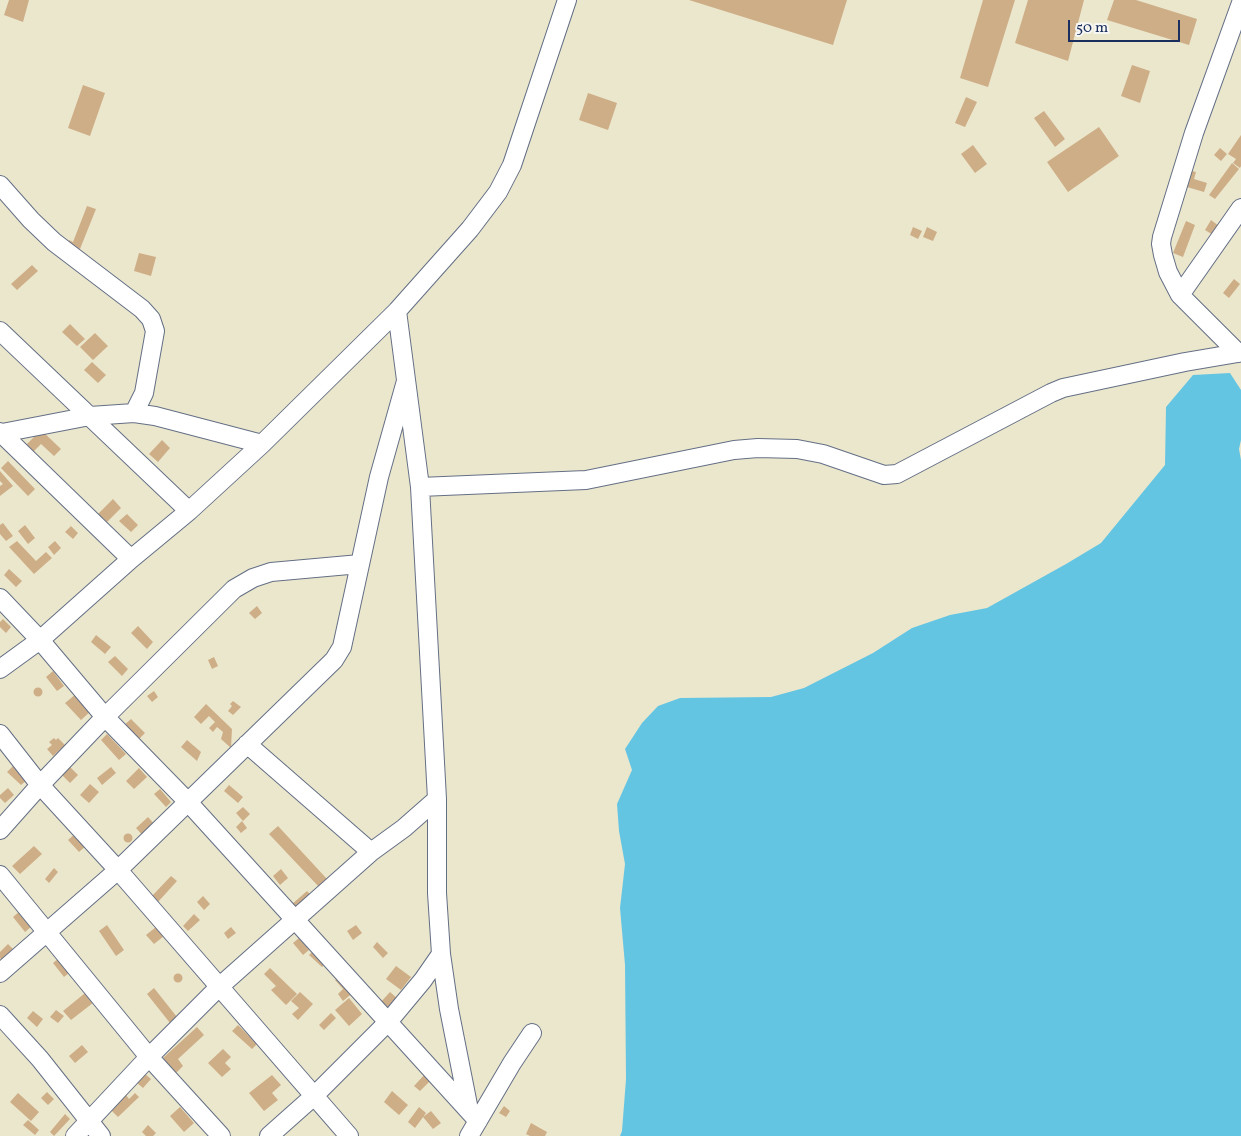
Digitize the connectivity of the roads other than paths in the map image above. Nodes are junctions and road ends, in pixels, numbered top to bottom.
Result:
1 (567, 0) edge
2 (1241, 3) edge
3 (4, 197) edge
4 (1241, 208) edge
5 (1180, 295) junction
6 (397, 311) junction
7 (0, 331) edge
8 (1240, 352) edge
9 (406, 381) junction
10 (134, 414) junction
11 (90, 416) junction
12 (1, 433) edge
13 (262, 444) junction
14 (420, 487) junction
15 (188, 511) junction
16 (131, 559) junction
17 (360, 564) junction
18 (0, 598) edge
19 (40, 640) junction
20 (0, 669) edge
21 (105, 718) junction
22 (0, 734) edge
23 (247, 744) junction
24 (40, 785) junction
25 (437, 799) junction
26 (188, 802) junction
27 (0, 830) edge
28 (372, 852) junction
29 (118, 870) junction
30 (0, 875) edge
31 (295, 920) junction
32 (46, 932) junction
33 (441, 954) junction
34 (0, 973) edge
35 (219, 987) junction
36 (0, 1015) edge
37 (388, 1022) junction
38 (532, 1033) dead end
39 (149, 1057) junction
40 (314, 1096) junction
41 (474, 1116) junction
42 (89, 1121) junction
43 (74, 1136) edge
44 (101, 1136) edge
45 (221, 1136) edge
46 (269, 1136) edge
47 (350, 1136) edge
48 (469, 1136) edge

1 - 6 street
2 - 5 street
3 - 10 street
4 - 5 street
5 - 8 street
6 - 9 street
6 - 13 street
7 - 11 street
8 - 14 street
9 - 14 street
9 - 17 street
10 - 11 street
10 - 13 street
11 - 12 street
11 - 15 street
12 - 16 street
13 - 15 street
14 - 25 street
15 - 16 street
16 - 19 street
17 - 21 street
17 - 23 street
18 - 19 street
19 - 20 street
19 - 21 street
21 - 24 street
21 - 26 street
22 - 24 street
23 - 26 street
23 - 28 street
24 - 27 street
24 - 29 street
25 - 28 street
25 - 33 street
26 - 29 street
26 - 31 street
28 - 31 street
29 - 32 street
29 - 35 street
30 - 32 street
31 - 35 street
31 - 37 street
32 - 34 street
32 - 39 street
33 - 37 street
33 - 41 street
35 - 39 street
35 - 40 street
36 - 42 street
37 - 40 street
37 - 41 street
38 - 41 street
39 - 42 street
39 - 45 street
40 - 46 street
40 - 47 street
41 - 48 street
42 - 43 street
42 - 44 street

